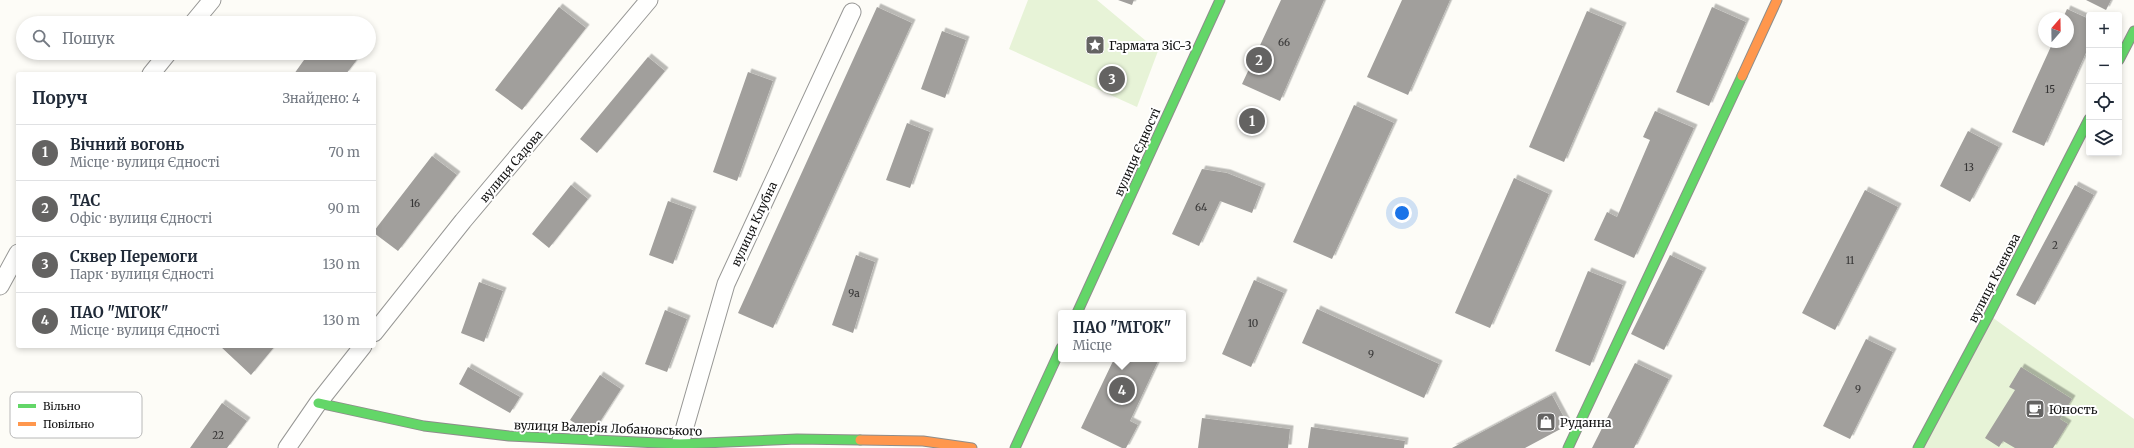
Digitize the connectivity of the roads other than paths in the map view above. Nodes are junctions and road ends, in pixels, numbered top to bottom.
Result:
1 (212, 0) edge
2 (649, 0) edge
3 (1220, 0) edge
4 (1776, 0) edge
5 (852, 12) dead end
6 (199, 16) edge
7 (2134, 31) edge
8 (2122, 54) edge
9 (162, 60) edge
10 (153, 72) edge
11 (2088, 120) edge
12 (16, 257) edge
13 (0, 286) edge
14 (1078, 310) edge
15 (376, 331) edge
16 (362, 348) edge
17 (1058, 355) edge
18 (318, 403) junction
19 (680, 444) junction
20 (287, 448) edge
21 (972, 448) edge
22 (1016, 448) edge
23 (1568, 448) edge
24 (1918, 448) edge

1 - 6 street
2 - 15 street, вулиця Садова
3 - 14 street, вулиця Єдності
4 - 23 street
5 - 19 street, вулиця Клубна
7 - 8 street
9 - 10 street
11 - 24 street, вулиця Кленова
12 - 13 street
16 - 18 street
17 - 22 street
18 - 19 street, вулиця Валерія Лобановського
18 - 20 street
19 - 21 street, вулиця Валерія Лобановського

